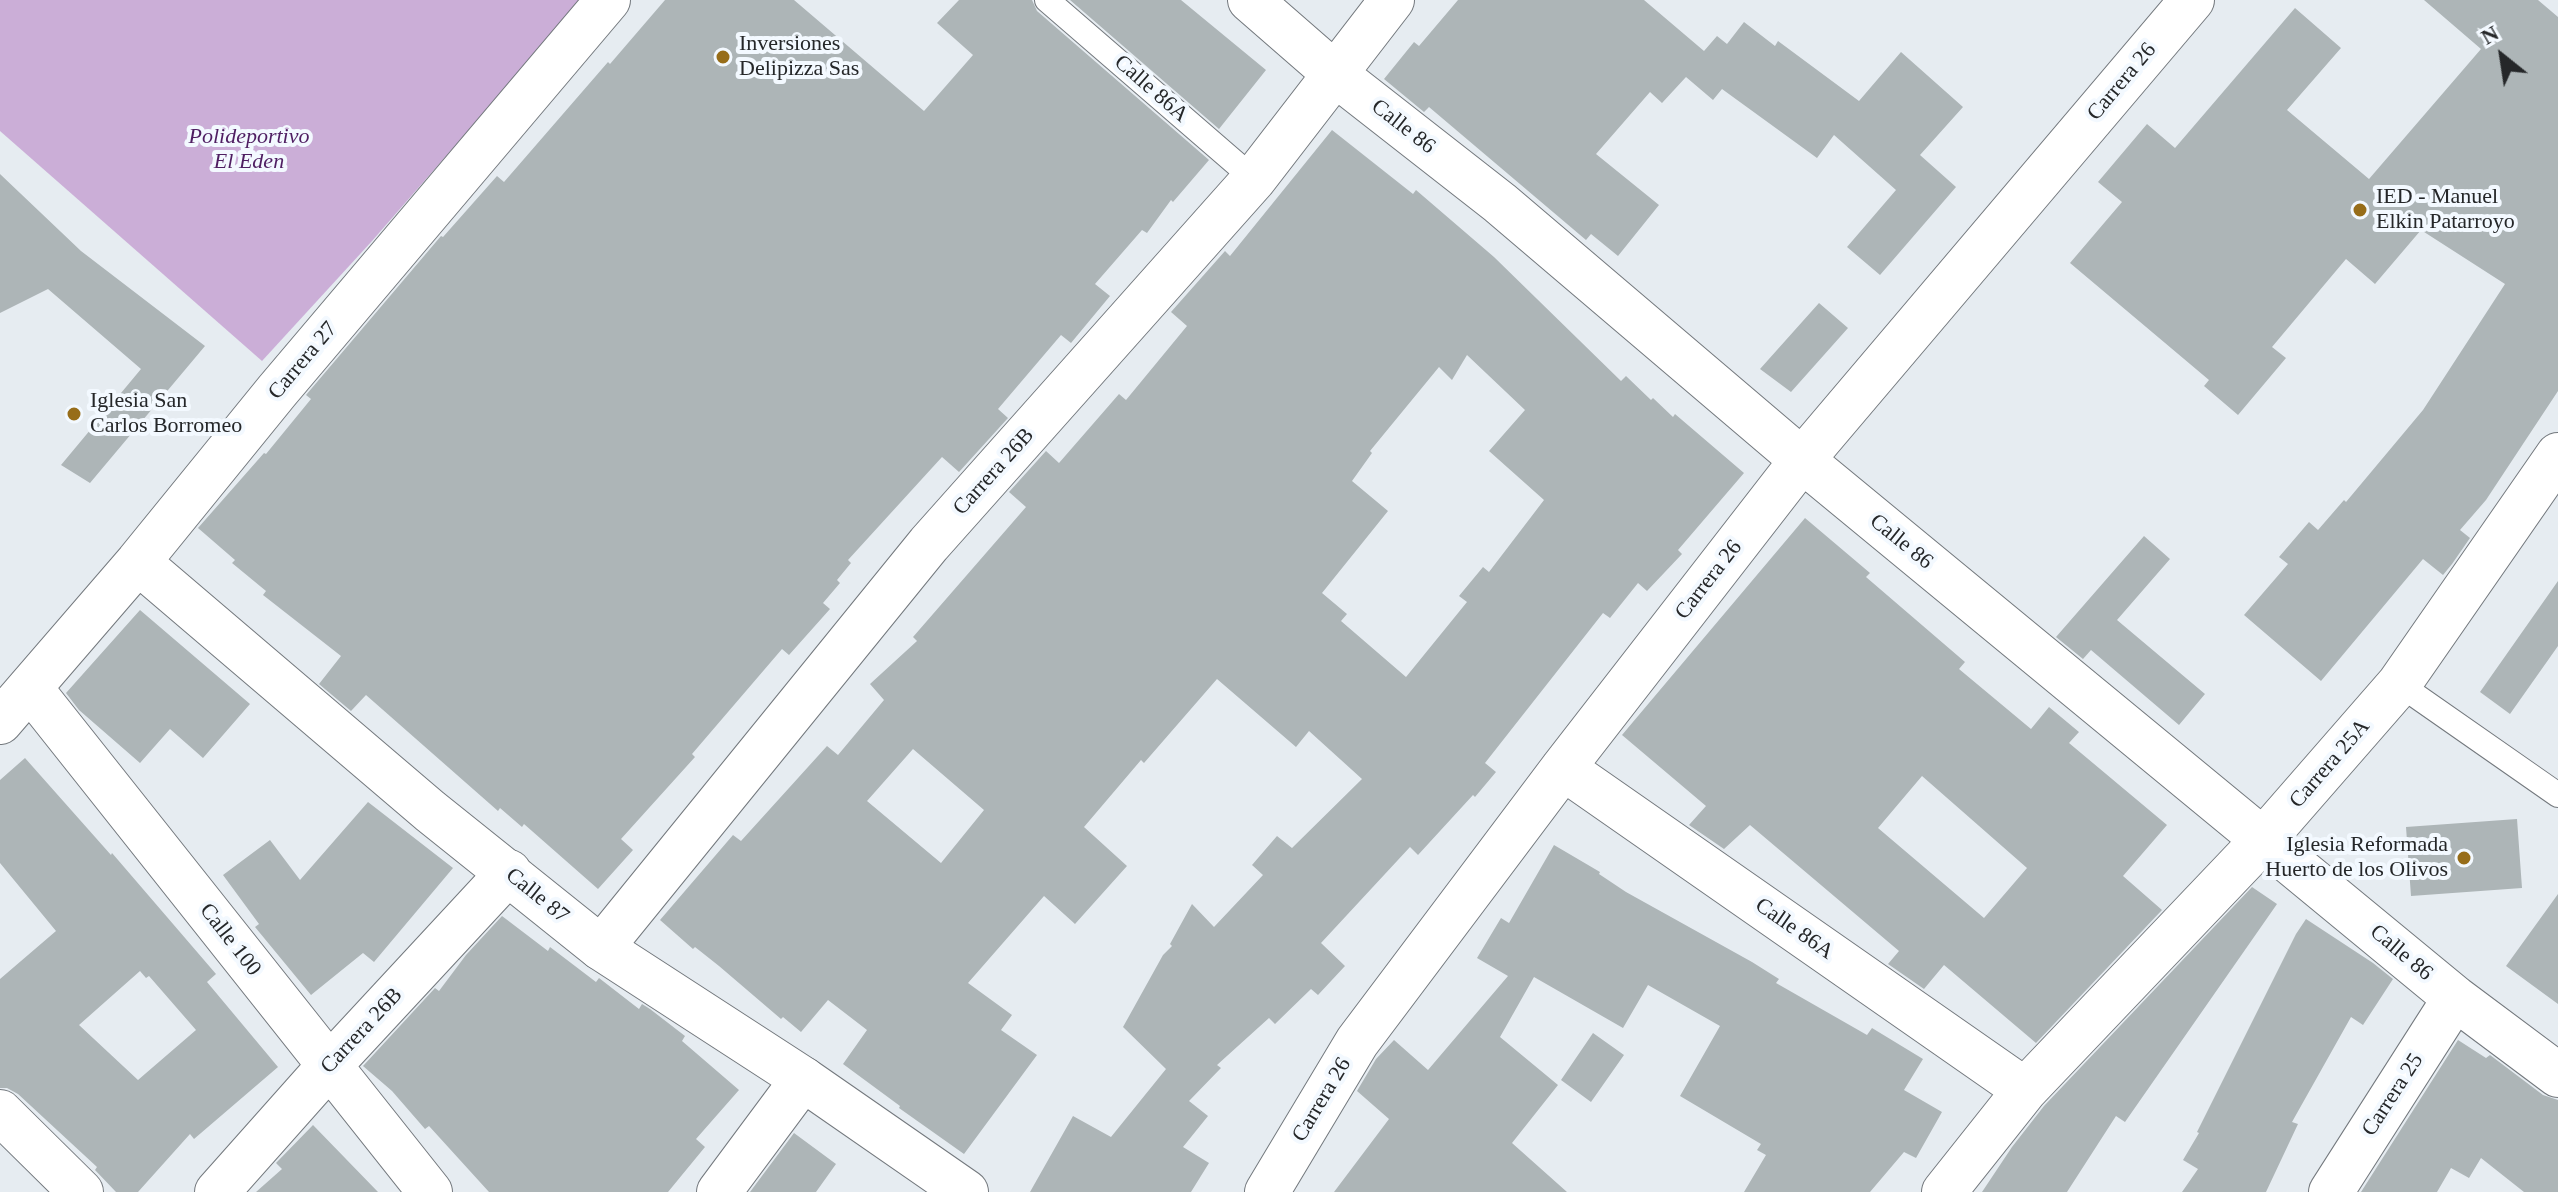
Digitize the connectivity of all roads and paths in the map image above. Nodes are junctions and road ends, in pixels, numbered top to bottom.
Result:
1 (608, 0) edge
2 (1047, 0) edge
3 (1250, 0) edge
4 (1392, 0) edge
5 (2192, 0) edge
6 (1335, 74) junction
7 (1254, 179) junction
8 (2558, 455) edge
9 (1802, 460) junction
10 (138, 562) junction
11 (2399, 684) junction
12 (30, 688) junction
13 (0, 722) edge
14 (1563, 768) junction
15 (2558, 795) edge
16 (2263, 840) junction
17 (509, 872) junction
18 (601, 948) junction
19 (2455, 998) junction
20 (329, 1066) junction
21 (2558, 1075) edge
22 (803, 1079) junction
23 (2025, 1090) junction
24 (0, 1112) edge
25 (81, 1192) edge
26 (217, 1192) edge
27 (430, 1192) edge
28 (719, 1192) edge
29 (966, 1192) edge
30 (1267, 1192) edge
31 (1944, 1192) edge
32 (2331, 1192) edge

1 - 10 street, Carrera 27
2 - 7 lane, Calle 86A
3 - 6 street, Calle 86
4 - 6 street, Carrera 26B
5 - 9 street, Carrera 26
6 - 7 street, Carrera 26B
6 - 9 street, Calle 86
7 - 18 street, Carrera 26B
8 - 11 street, Carrera 25A
9 - 14 street, Carrera 26
9 - 16 street, Calle 86
10 - 12 street, Carrera 27
10 - 17 street, Calle 87
11 - 15 lane
11 - 16 street, Carrera 25A
12 - 13 street, Carrera 27
12 - 20 street, Calle 100
14 - 23 street, Calle 86A
14 - 30 street, Carrera 26
16 - 19 street, Calle 86
16 - 23 street, Carrera 25A
17 - 18 street, Calle 87
17 - 20 street, Carrera 26B
18 - 22 street, Calle 87
19 - 21 street, Calle 86
19 - 32 street, Carrera 25
20 - 26 street, Carrera 26B
20 - 27 street, Calle 100
22 - 28 street
22 - 29 street, Calle 87
23 - 31 street, Carrera 25A
24 - 25 street

